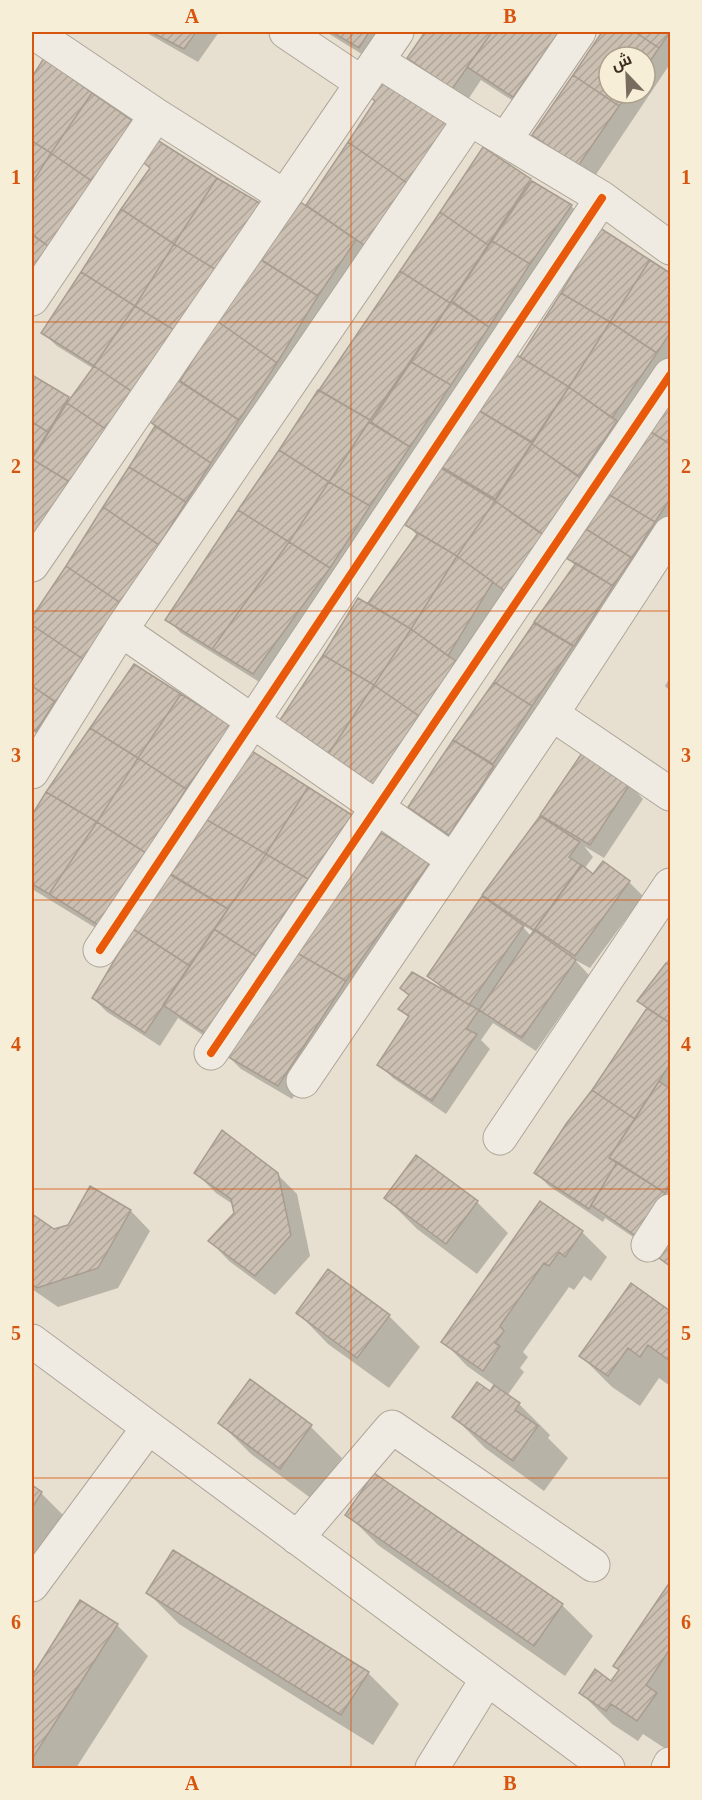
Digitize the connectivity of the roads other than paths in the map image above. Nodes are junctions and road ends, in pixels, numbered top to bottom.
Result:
1 (286, 32) edge
2 (397, 32) edge
3 (579, 32) edge
4 (34, 34) edge
5 (370, 72) junction
6 (156, 115) junction
7 (470, 119) junction
8 (505, 140) junction
9 (284, 196) junction
10 (602, 198) junction
11 (670, 248) edge
12 (32, 299) edge
13 (670, 375) edge
14 (670, 533) edge
15 (32, 565) edge
16 (121, 630) junction
17 (552, 714) junction
18 (252, 721) junction
19 (32, 772) edge
20 (670, 794) edge
21 (377, 808) junction
22 (453, 860) junction
23 (670, 885) edge
24 (100, 950) dead end
25 (211, 1053) dead end
26 (303, 1081) dead end
27 (500, 1138) dead end
28 (670, 1211) edge
29 (648, 1245) dead end
30 (32, 1341) edge
31 (148, 1428) junction
32 (297, 1538) junction
33 (593, 1565) dead end
34 (32, 1585) edge
35 (487, 1679) junction
36 (670, 1764) edge
37 (432, 1768) edge
38 (608, 1768) edge
39 (668, 1768) edge

1 - 5 street
2 - 5 street
3 - 8 street
4 - 6 street
5 - 7 street
5 - 9 street
6 - 9 street
6 - 12 street
7 - 8 street
7 - 16 street
8 - 10 street
9 - 15 street
10 - 11 street
10 - 18 street
13 - 21 street
14 - 17 street
16 - 18 street
16 - 19 street
17 - 20 street
17 - 22 street
18 - 21 street
18 - 24 street
21 - 22 street
21 - 25 street
22 - 26 street
23 - 27 street
28 - 29 street
30 - 31 street
31 - 32 street
31 - 34 street
32 - 33 street
32 - 35 street
35 - 37 street
35 - 38 street
36 - 39 street

